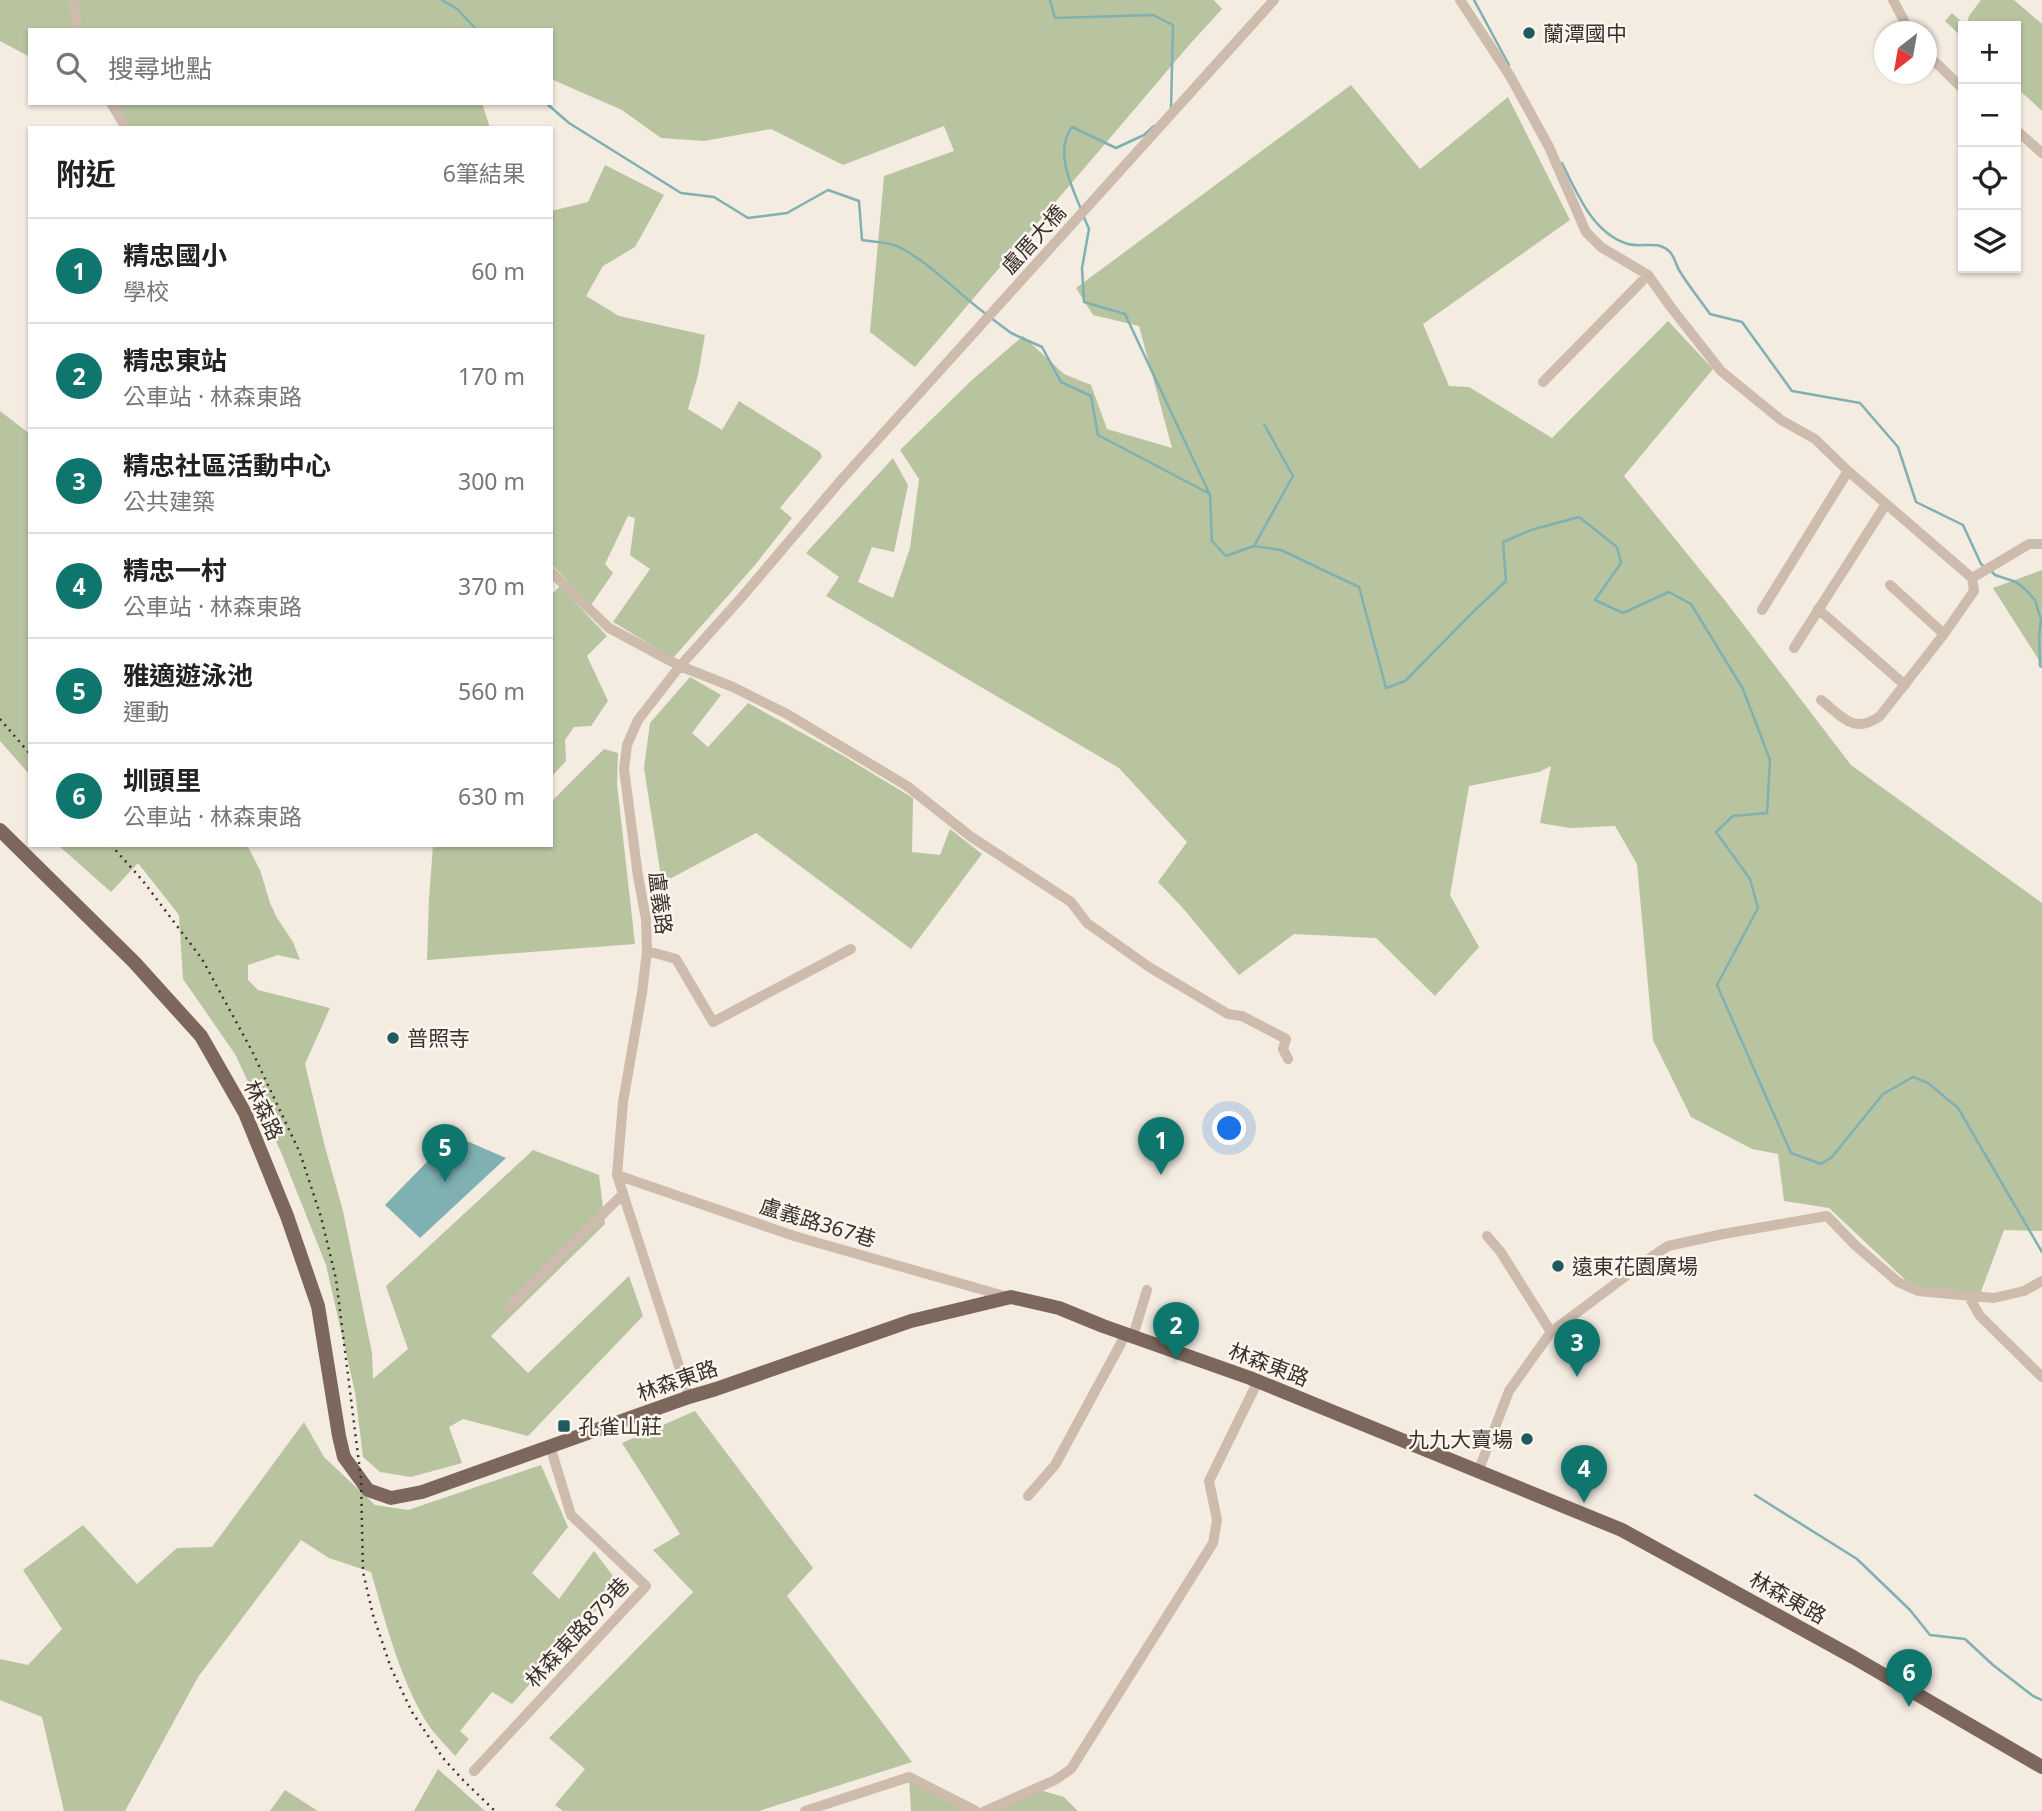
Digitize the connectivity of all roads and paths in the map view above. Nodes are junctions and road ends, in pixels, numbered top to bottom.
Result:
1 (73, 0) edge
2 (1274, 0) edge
3 (1460, 0) edge
4 (1893, 0) edge
5 (1904, 21) edge
6 (77, 28) edge
7 (1937, 63) edge
8 (1958, 84) edge
9 (112, 105) edge
10 (125, 126) edge
11 (2021, 134) edge
12 (2042, 153) edge
13 (1648, 275) junction
14 (1543, 382) dead end
15 (1848, 471) junction
16 (842, 479) joint
17 (1886, 504) junction
18 (2042, 544) edge
19 (553, 574) edge
20 (1972, 578) junction
21 (1890, 586) dead end
22 (1762, 610) dead end
23 (1818, 610) junction
24 (1944, 634) junction
25 (1794, 648) dead end
26 (680, 666) junction
27 (1905, 685) junction
28 (1821, 700) dead end
29 (0, 830) edge
30 (851, 949) dead end
31 (647, 951) junction
32 (1288, 1059) dead end
33 (617, 1175) junction
34 (623, 1194) junction
35 (1487, 1236) dead end
36 (2042, 1281) edge
37 (1147, 1290) dead end
38 (1011, 1297) junction
39 (1969, 1297) junction
40 (509, 1307) dead end
41 (1551, 1332) junction
42 (1129, 1335) junction
43 (2042, 1377) edge
44 (1258, 1381) junction
45 (690, 1397) junction
46 (550, 1446) junction
47 (1478, 1472) junction
48 (361, 1479) joint
49 (1028, 1496) dead end
50 (2042, 1767) edge
51 (474, 1771) dead end
52 (805, 1811) edge
53 (976, 1811) edge
54 (985, 1811) edge

1 - 6 street
2 - 16 street, 盧厝大橋
3 - 13 street
4 - 5 street
7 - 8 street
9 - 10 street
11 - 12 street
13 - 14 street
13 - 15 street
15 - 17 street
15 - 22 street
16 - 26 street, 盧義路
17 - 20 street
17 - 23 street
18 - 20 street
19 - 26 street
20 - 24 street
21 - 24 street
23 - 25 street
23 - 27 street
24 - 27 street
26 - 31 street, 盧義路
26 - 32 street
27 - 28 street
29 - 48 main road, 林森路
30 - 31 street
31 - 33 street, 盧義路
33 - 34 street, 盧義路
33 - 38 street, 盧義路367巷
34 - 40 street
34 - 45 street, 盧義路
35 - 41 street
36 - 39 street
37 - 42 street
38 - 42 main road, 林森東路
38 - 45 main road, 林森東路
39 - 41 street
39 - 43 street
41 - 47 street
42 - 44 main road, 林森東路
42 - 49 street
44 - 47 main road, 林森東路
44 - 54 street
45 - 46 main road, 林森東路
46 - 48 main road, 林森東路
46 - 51 street, 林森東路879巷
47 - 50 main road, 林森東路
52 - 53 street

